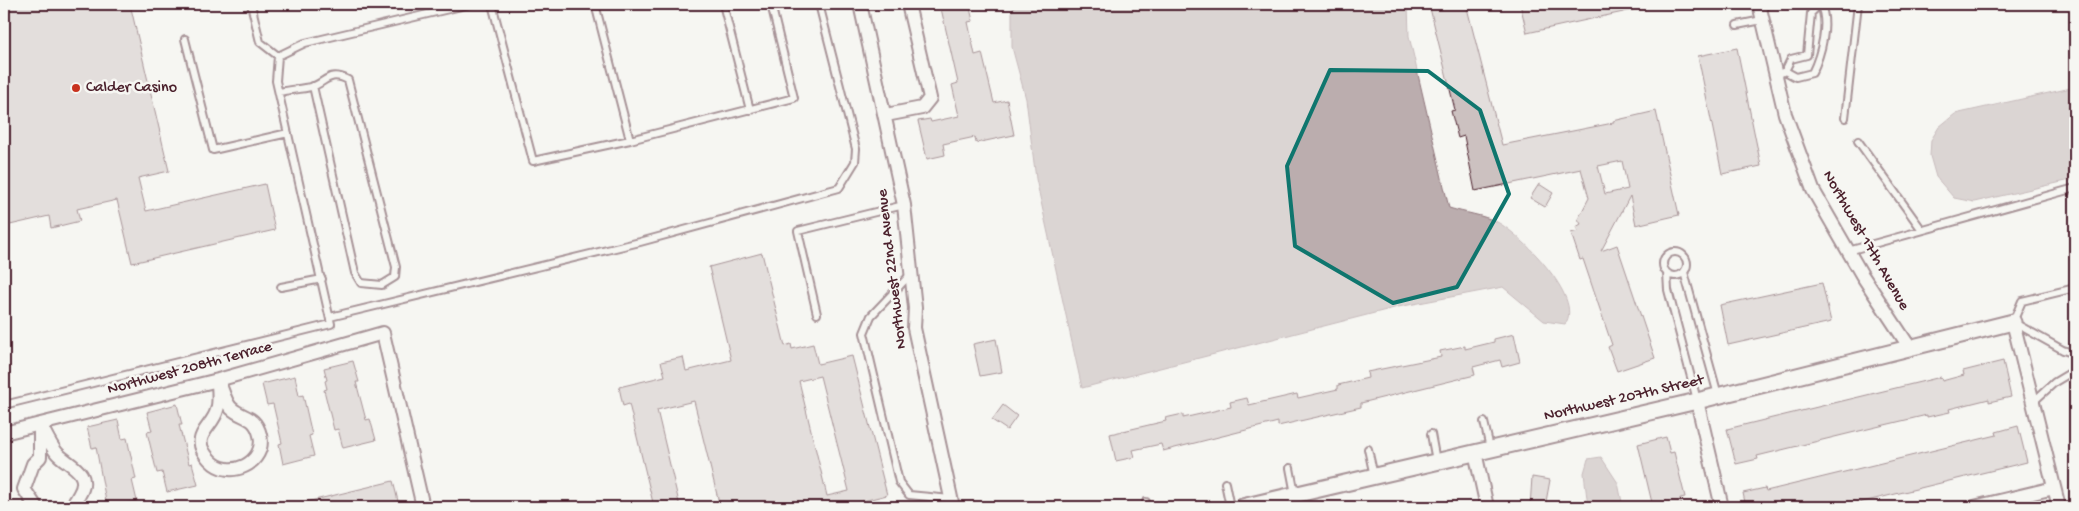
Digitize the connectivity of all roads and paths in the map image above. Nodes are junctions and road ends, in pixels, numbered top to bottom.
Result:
1 (251, 4) edge
2 (470, 4) edge
3 (492, 4) edge
4 (595, 4) edge
5 (723, 4) edge
6 (771, 4) edge
7 (819, 4) edge
8 (860, 4) edge
9 (908, 4) edge
10 (1758, 4) edge
11 (1820, 4) edge
12 (1858, 4) edge
13 (1762, 20) junction
14 (1736, 25) dead end
15 (185, 39) dead end
16 (1807, 55) junction
17 (278, 56) junction
18 (1818, 61) junction
19 (1780, 73) junction
20 (313, 86) junction
21 (279, 92) junction
22 (750, 110) junction
23 (886, 115) junction
24 (1846, 118) dead end
25 (288, 133) junction
26 (630, 140) junction
27 (1858, 140) dead end
28 (2075, 188) edge
29 (904, 204) junction
30 (1922, 230) junction
31 (1848, 251) junction
32 (1684, 272) junction
33 (1667, 273) junction
34 (911, 274) junction
35 (322, 279) junction
36 (281, 287) dead end
37 (2075, 288) edge
38 (817, 314) dead end
39 (330, 317) junction
40 (2013, 322) junction
41 (1910, 348) junction
42 (2075, 354) edge
43 (2075, 370) edge
44 (218, 380) junction
45 (1718, 396) junction
46 (1697, 401) junction
47 (2033, 402) junction
48 (4, 406) edge
49 (1484, 422) dead end
50 (40, 424) junction
51 (4, 433) edge
52 (1430, 434) dead end
53 (1490, 448) junction
54 (1368, 449) dead end
55 (1475, 452) junction
56 (1436, 461) junction
57 (1290, 468) dead end
58 (1374, 476) junction
59 (1225, 483) dead end
60 (2054, 488) junction
61 (1296, 494) junction
62 (952, 503) edge
63 (36, 507) edge
64 (69, 507) edge
65 (423, 507) edge
66 (1230, 507) edge
67 (1242, 507) edge
68 (1487, 507) edge
69 (1722, 507) edge
70 (1974, 507) edge
71 (2059, 507) edge

1 - 17 lane
2 - 17 lane
3 - 26 lane
4 - 26 lane
5 - 22 lane
6 - 22 lane
7 - 39 lane
8 - 23 street, Northwest 22nd Avenue
9 - 23 street
10 - 13 street, Northwest 17th Avenue
11 - 16 lane
11 - 18 lane
12 - 24 lane
13 - 14 lane
13 - 19 street, Northwest 17th Avenue
15 - 25 lane
16 - 18 lane
16 - 19 lane
17 - 21 lane
18 - 19 lane
19 - 31 street, Northwest 17th Avenue
20 - 20 lane
20 - 21 lane
21 - 25 lane
22 - 26 lane
23 - 29 street, Northwest 22nd Avenue
25 - 35 lane
27 - 30 lane
28 - 30 lane
29 - 34 street, Northwest 22nd Avenue
29 - 38 lane
30 - 31 lane
31 - 41 street, Northwest 17th Avenue
32 - 33 lane
32 - 33 lane
32 - 45 lane
33 - 46 lane
34 - 62 street, Northwest 22nd Avenue
34 - 62 lane
35 - 36 lane
35 - 39 lane
37 - 40 lane
39 - 48 lane
40 - 41 street, Northwest 207th Street
40 - 42 lane
40 - 47 street
41 - 45 street, Northwest 207th Street
43 - 47 lane
44 - 44 street
44 - 50 street, Northwest 208th Terrace
44 - 65 street, Northwest 208th Terrace
45 - 46 street, Northwest 207th Street
46 - 53 street, Northwest 207th Street
46 - 69 street
47 - 60 street
49 - 53 lane
50 - 51 street, Northwest 208th Terrace
50 - 63 street
50 - 64 street
52 - 56 lane
53 - 55 street, Northwest 207th Street
54 - 58 lane
55 - 56 street, Northwest 207th Street
55 - 68 street
56 - 58 street, Northwest 207th Street
57 - 61 lane
58 - 61 street, Northwest 207th Street
59 - 66 lane
60 - 70 street
60 - 71 street
61 - 67 street, Northwest 207th Street

